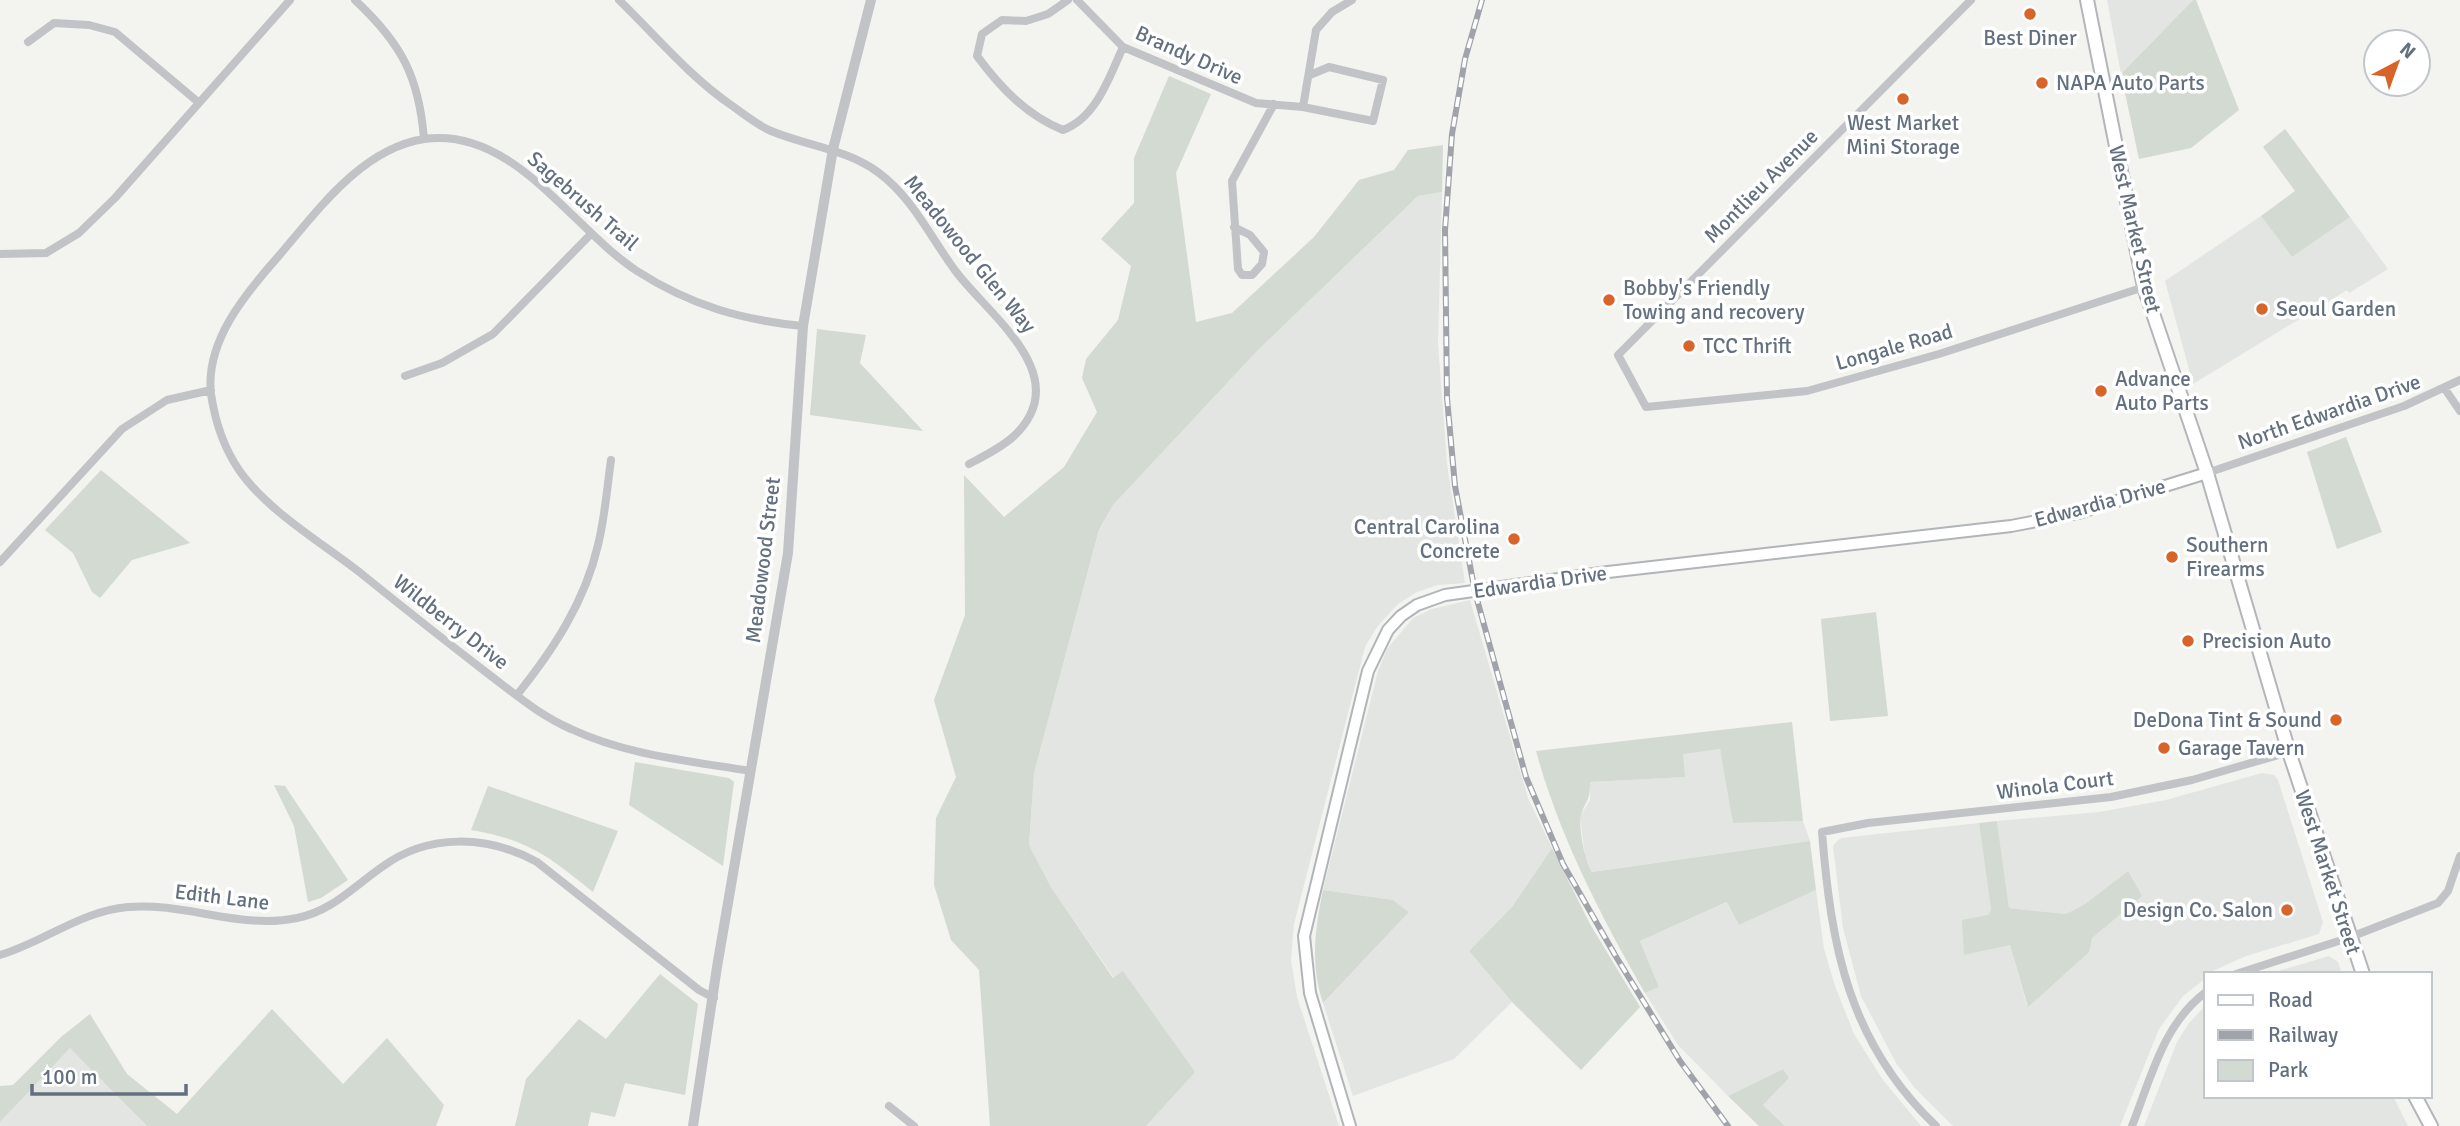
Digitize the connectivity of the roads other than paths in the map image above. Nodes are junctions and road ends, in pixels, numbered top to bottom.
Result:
1 (290, 0) edge
2 (355, 0) edge
3 (619, 0) edge
4 (871, 0) edge
5 (1068, 0) edge
6 (1077, 0) edge
7 (1352, 0) edge
8 (1971, 0) edge
9 (2087, 0) edge
10 (28, 42) dead end
11 (1124, 47) junction
12 (1310, 75) junction
13 (198, 102) junction
14 (1275, 104) junction
15 (1303, 107) junction
16 (424, 139) junction
17 (833, 149) junction
18 (1234, 227) junction
19 (590, 235) junction
20 (0, 254) edge
21 (2144, 287) junction
22 (803, 326) junction
23 (405, 376) dead end
24 (2459, 382) edge
25 (2445, 389) junction
26 (211, 390) junction
27 (1646, 407) joint
28 (2460, 411) edge
29 (611, 460) dead end
30 (969, 464) dead end
31 (2207, 472) junction
32 (0, 562) edge
33 (517, 695) junction
34 (2289, 752) junction
35 (750, 771) junction
36 (2460, 856) edge
37 (2348, 938) junction
38 (0, 955) edge
39 (2242, 972) edge
40 (2361, 972) edge
41 (2204, 994) edge
42 (714, 998) junction
43 (2416, 1098) edge
44 (889, 1106) dead end
45 (693, 1126) edge
46 (914, 1126) edge
47 (1350, 1126) edge
48 (1936, 1126) edge
49 (2132, 1126) edge
50 (2431, 1126) edge

1 - 13 street
2 - 16 street
3 - 17 street, Meadowood Glen Way
4 - 17 street, Meadowood Street
5 - 11 street
6 - 11 street, Brandy Drive
7 - 12 street
8 - 27 street, Montlieu Avenue
9 - 21 main road, West Market Street
10 - 13 street
11 - 14 street, Brandy Drive
12 - 15 street
12 - 15 street, Brandy Drive
13 - 20 street
14 - 15 street, Brandy Drive
14 - 18 street
16 - 19 street, Sagebrush Trail
16 - 26 street, Sagebrush Trail
17 - 22 street, Meadowood Street
17 - 30 street, Meadowood Glen Way
18 - 18 street
19 - 22 street, Sagebrush Trail
19 - 23 street
21 - 27 street, Longale Road
21 - 31 main road, West Market Street
22 - 35 street, Meadowood Street
24 - 25 street, North Edwardia Drive
25 - 28 street
25 - 31 street, North Edwardia Drive
26 - 32 street
26 - 33 street, Wildberry Drive
29 - 33 street
31 - 34 main road, West Market Street
31 - 47 main road, Edwardia Drive
33 - 35 street, Wildberry Drive
34 - 37 main road, West Market Street
34 - 48 street, Winola Court
35 - 42 street, Meadowood Street
36 - 37 street
37 - 39 street
37 - 40 main road, West Market Street
38 - 42 street, Edith Lane
41 - 49 street
42 - 45 street, Meadowood Street
43 - 50 main road
44 - 46 street

